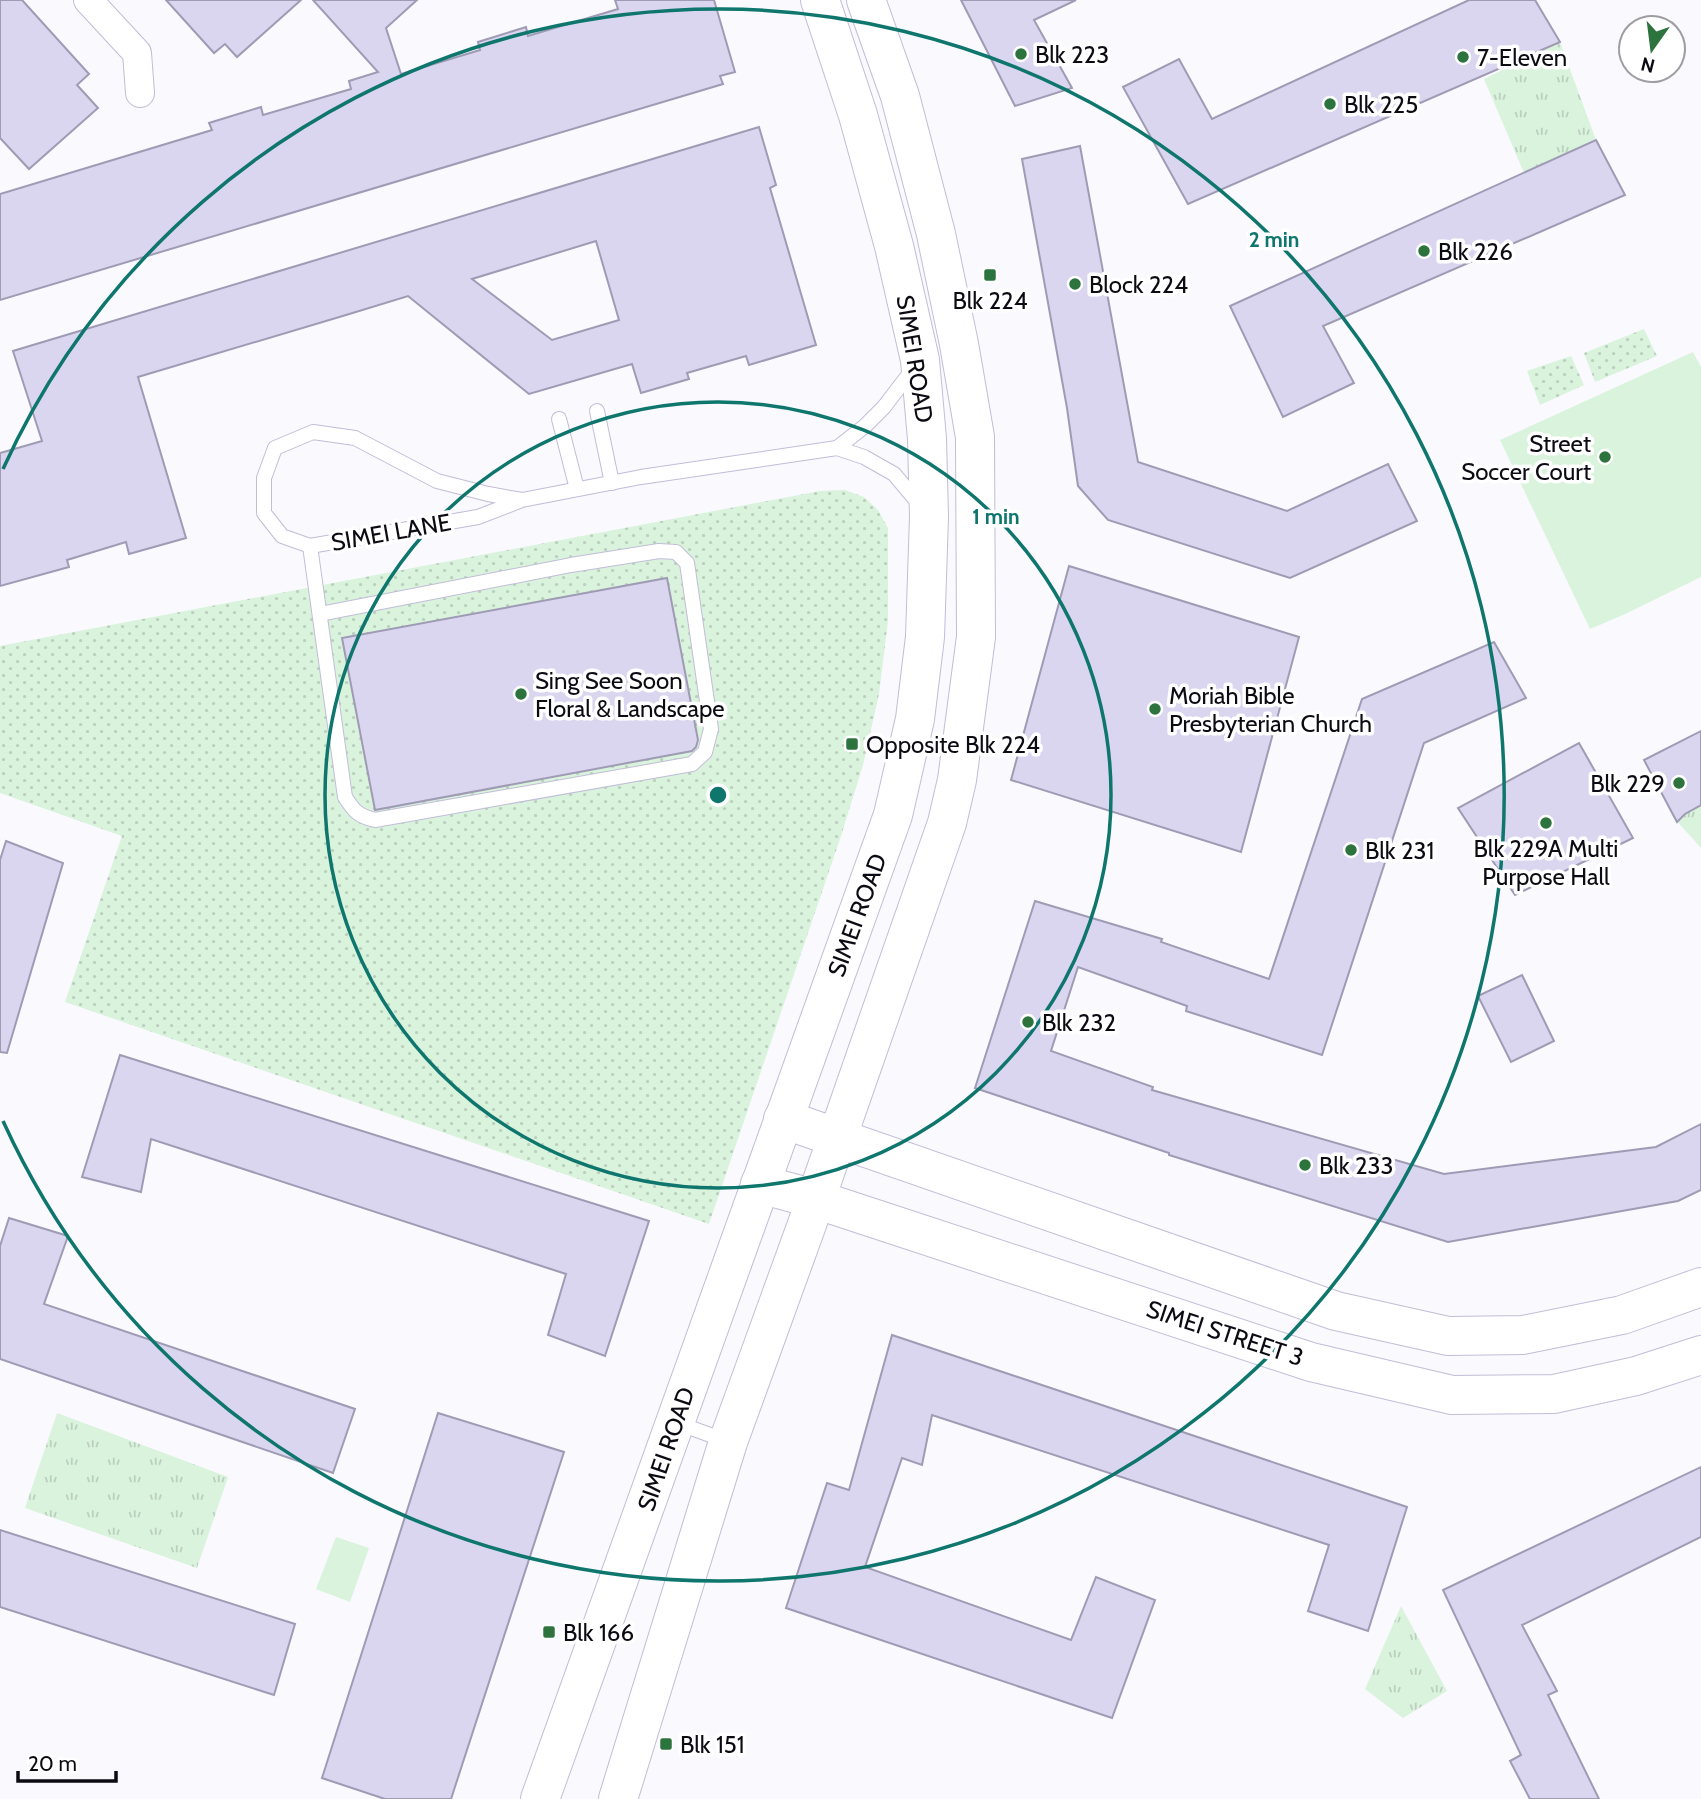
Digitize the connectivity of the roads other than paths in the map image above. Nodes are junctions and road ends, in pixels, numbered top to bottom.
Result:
1 (88, 0) edge
2 (820, 0) edge
3 (866, 0) edge
4 (140, 93) dead end
5 (920, 360) junction
6 (597, 411) dead end
7 (559, 419) dead end
8 (837, 448) junction
9 (612, 483) junction
10 (577, 489) junction
11 (522, 500) junction
12 (929, 517) junction
13 (310, 546) junction
14 (320, 614) junction
15 (893, 815) junction
16 (947, 823) junction
17 (783, 1119) junction
18 (836, 1138) junction
19 (760, 1184) junction
20 (816, 1199) junction
21 (1701, 1287) edge
22 (1701, 1355) edge
23 (675, 1422) junction
24 (728, 1442) junction
25 (540, 1799) edge
26 (618, 1799) edge

1 - 4 street
2 - 5 main road, SIMEI ROAD
3 - 16 main road, SIMEI ROAD
5 - 8 lane, SIMEI LANE
5 - 12 main road, SIMEI ROAD
6 - 9 lane
7 - 10 lane
8 - 9 lane, SIMEI LANE
8 - 12 lane, SIMEI LANE
9 - 10 lane, SIMEI LANE
10 - 11 lane, SIMEI LANE
11 - 13 lane, SIMEI LANE
11 - 13 lane, SIMEI LANE
12 - 15 main road, SIMEI ROAD
13 - 14 lane
14 - 14 lane
15 - 16 main road
15 - 17 main road, SIMEI ROAD
16 - 18 main road, SIMEI ROAD
17 - 18 main road
17 - 19 main road, SIMEI ROAD
18 - 20 main road, SIMEI ROAD
18 - 21 main road
19 - 20 main road, SIMEI STREET 3
19 - 23 main road, SIMEI ROAD
20 - 22 main road, SIMEI STREET 3
20 - 24 main road, SIMEI ROAD
23 - 24 lane
23 - 25 main road, SIMEI ROAD
24 - 26 main road, SIMEI ROAD

